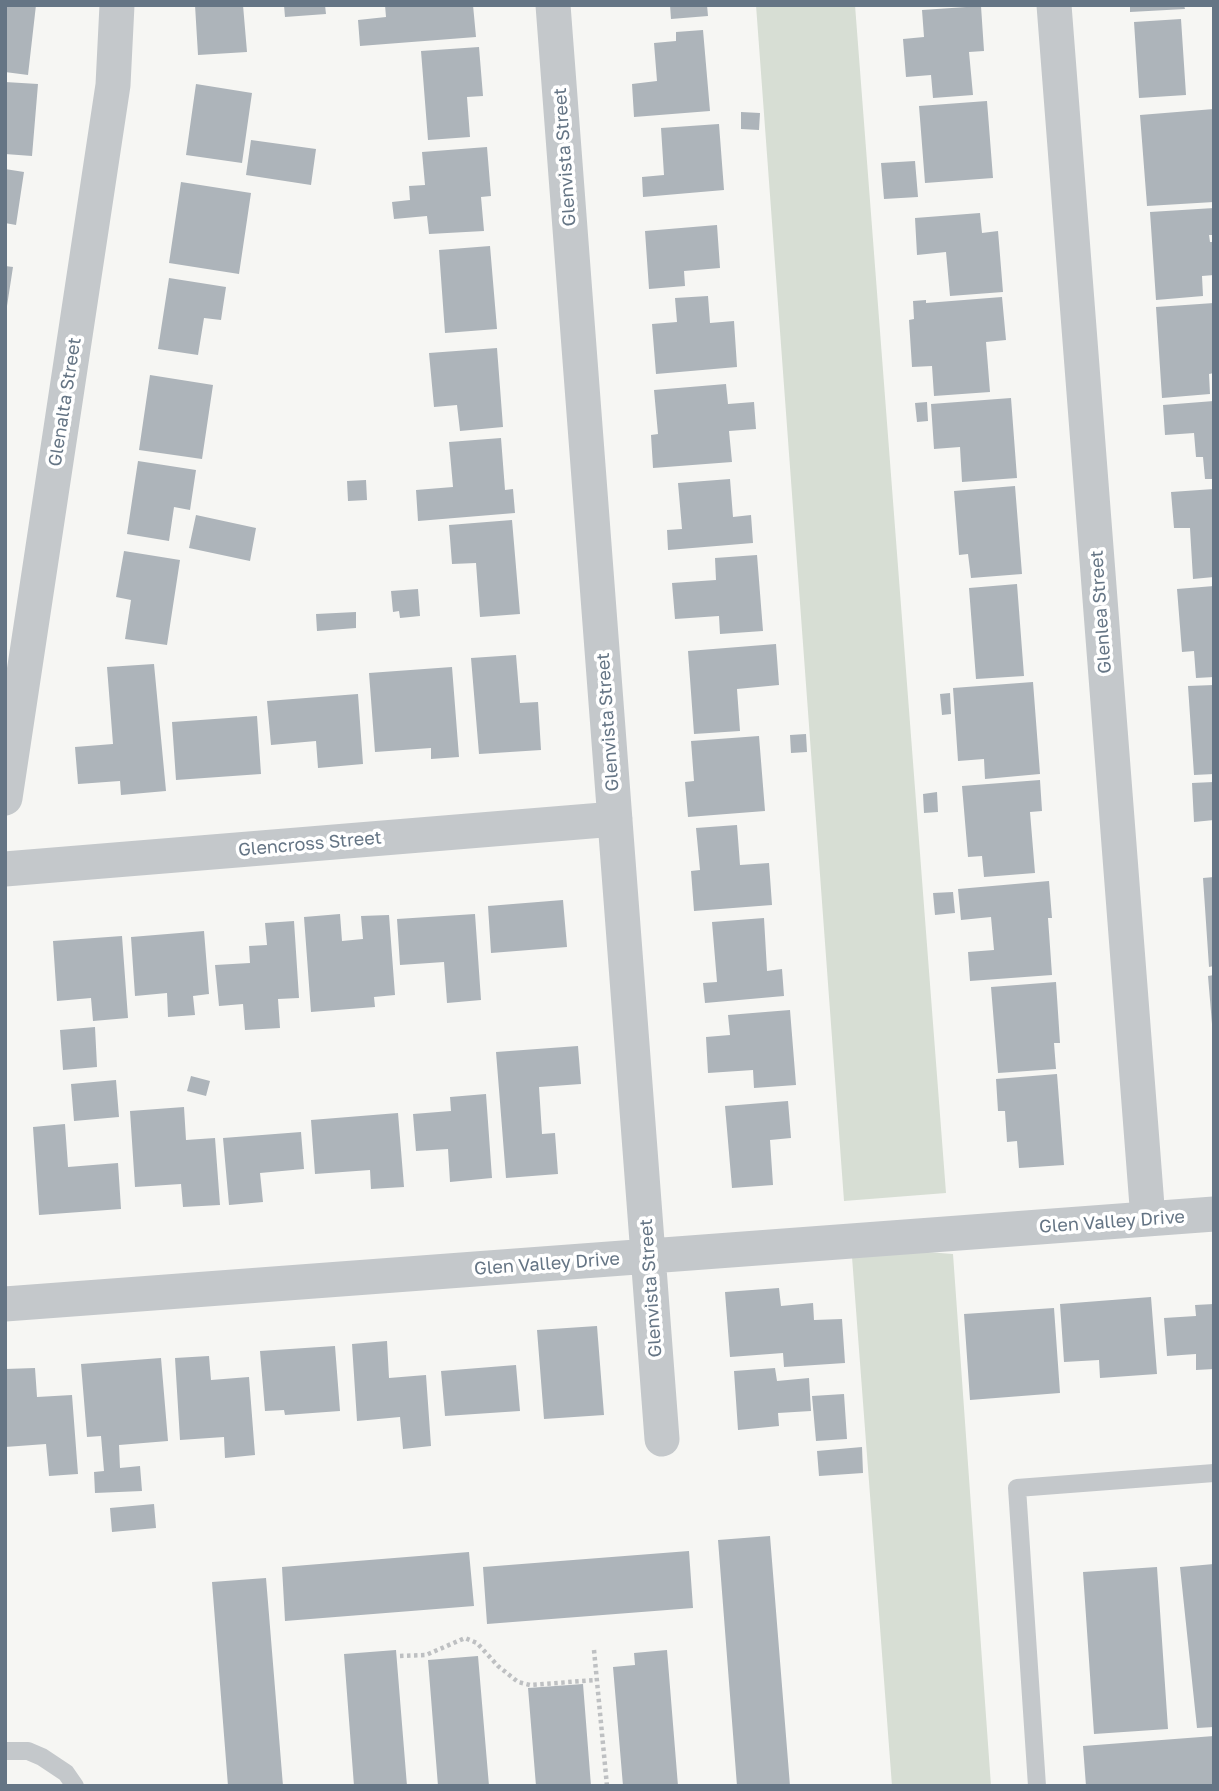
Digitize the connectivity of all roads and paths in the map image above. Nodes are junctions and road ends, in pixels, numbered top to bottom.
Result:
1 (117, 5) edge
2 (553, 5) edge
3 (1054, 5) edge
4 (5, 799) edge
5 (615, 819) junction
6 (5, 869) edge
7 (1214, 1214) edge
8 (1148, 1219) junction
9 (648, 1256) junction
10 (5, 1304) edge
11 (662, 1439) dead end
12 (1214, 1473) edge
13 (594, 1650) dead end
14 (400, 1656) dead end
15 (596, 1680) junction
16 (5, 1751) edge
17 (75, 1786) edge
18 (607, 1786) edge
19 (1037, 1786) edge

1 - 4 street, Glenalta Street
2 - 5 street, Glenvista Street
3 - 8 street, Glenlea Street
5 - 6 street, Glencross Street
5 - 9 street, Glenvista Street
7 - 8 street, Glen Valley Drive
8 - 9 street, Glen Valley Drive
9 - 10 street, Glen Valley Drive
9 - 11 street, Glenvista Street
12 - 19 lane
13 - 15 path
14 - 15 path
15 - 18 path
16 - 17 lane

